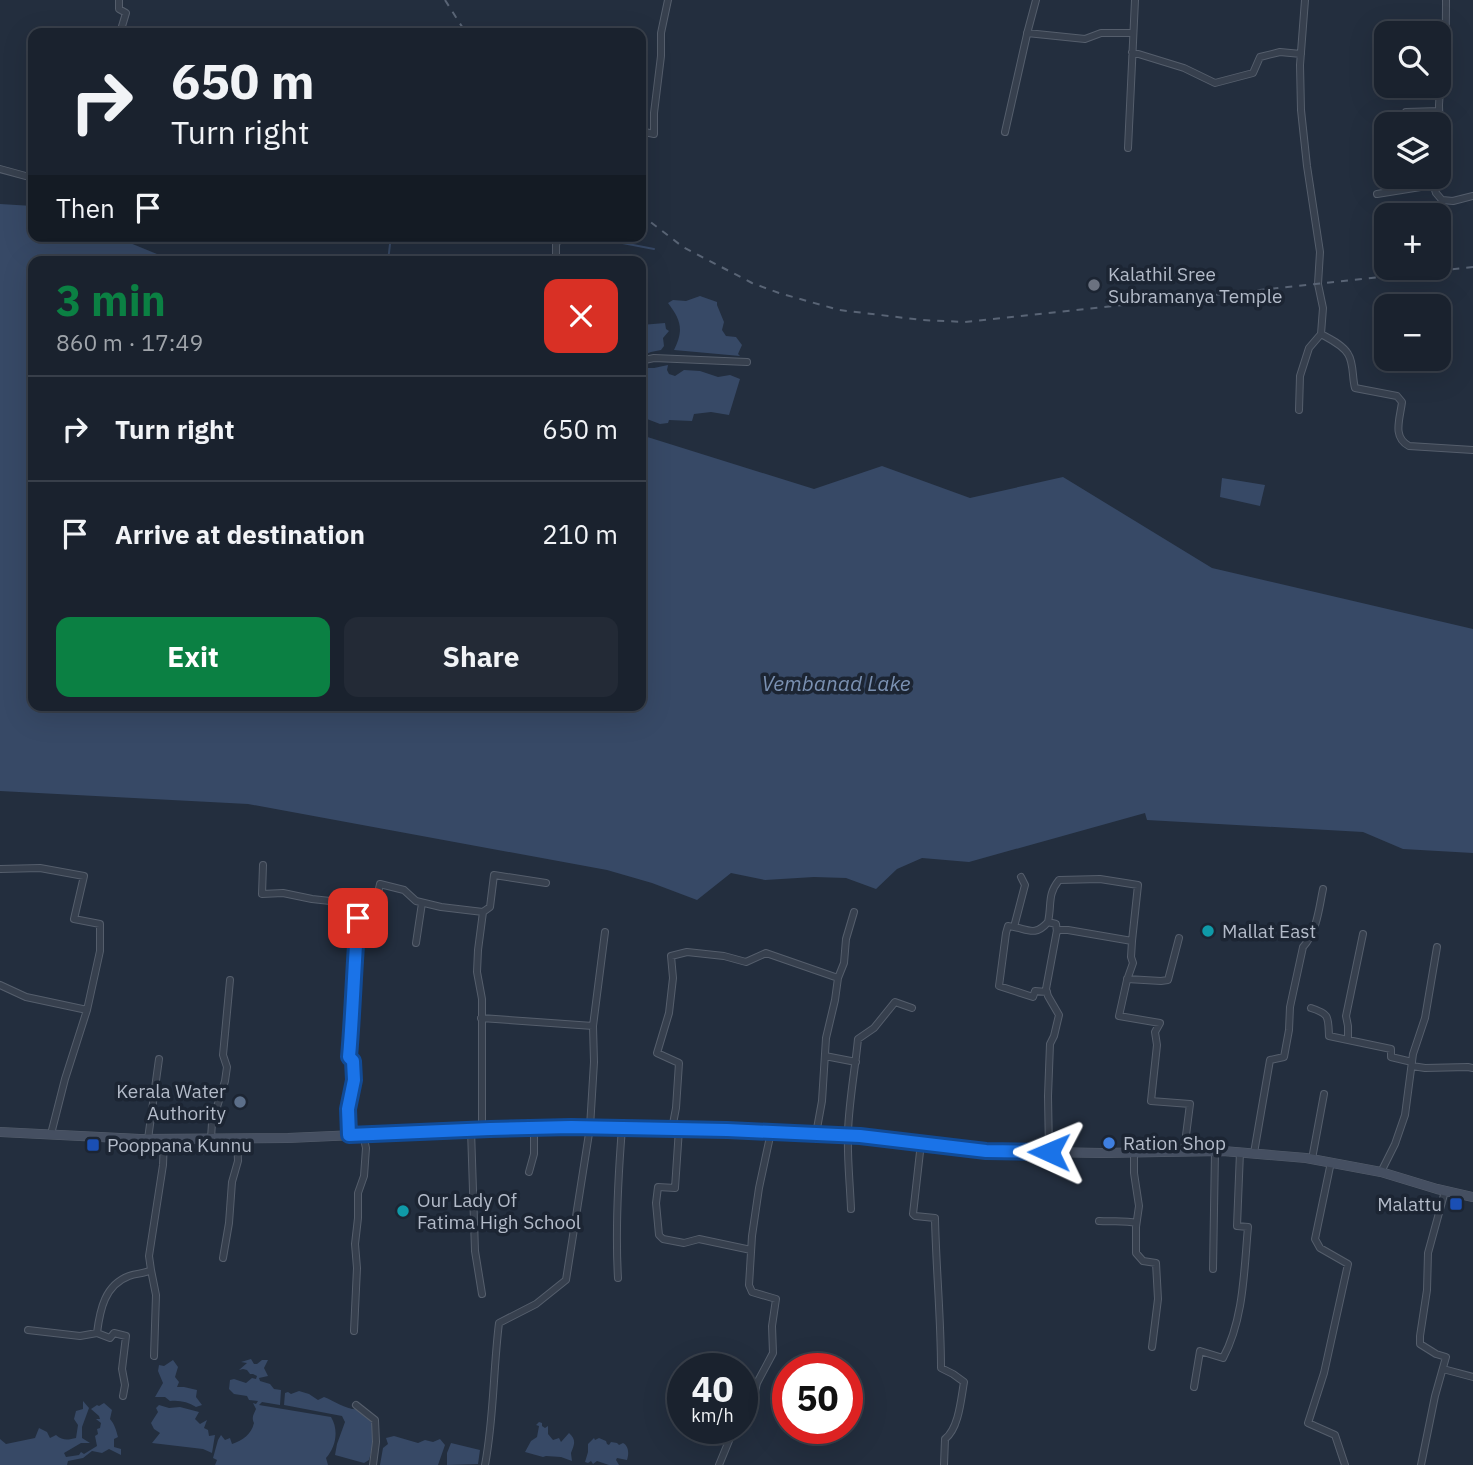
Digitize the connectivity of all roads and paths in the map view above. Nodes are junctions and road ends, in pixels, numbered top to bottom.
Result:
1 (119, 0) edge
2 (668, 0) edge
3 (1036, 0) edge
4 (1135, 0) edge
5 (1306, 0) edge
6 (1446, 0) edge
7 (122, 28) edge
8 (1027, 33) junction
9 (1132, 33) junction
10 (1132, 52) junction
11 (1301, 54) junction
12 (1439, 111) joint
13 (1406, 112) dead end
14 (646, 132) edge
15 (1005, 132) dead end
16 (1128, 148) dead end
17 (0, 170) edge
18 (28, 177) edge
19 (1408, 189) edge
20 (1434, 189) edge
21 (1377, 194) dead end
22 (1473, 196) edge
23 (1321, 334) junction
24 (646, 360) edge
25 (747, 362) dead end
26 (1299, 410) dead end
27 (1473, 450) edge
28 (263, 865) dead end
29 (0, 869) edge
30 (1021, 877) dead end
31 (545, 883) dead end
32 (1323, 889) dead end
33 (422, 902) junction
34 (357, 904) junction
35 (483, 912) junction
36 (854, 912) dead end
37 (1048, 922) junction
38 (1014, 927) junction
39 (605, 932) dead end
40 (1057, 932) junction
41 (1363, 934) dead end
42 (1179, 938) dead end
43 (1132, 941) junction
44 (416, 943) dead end
45 (1437, 947) dead end
46 (838, 978) junction
47 (1127, 979) junction
48 (230, 980) dead end
49 (0, 985) edge
50 (1047, 992) junction
51 (1311, 1008) dead end
52 (912, 1009) dead end
53 (87, 1010) junction
54 (481, 1018) junction
55 (593, 1026) junction
56 (1348, 1040) junction
57 (825, 1056) junction
58 (159, 1059) dead end
59 (856, 1062) junction
60 (1412, 1064) junction
61 (1473, 1068) edge
62 (1324, 1094) dead end
63 (590, 1127) junction
64 (534, 1128) junction
65 (622, 1128) junction
66 (482, 1129) junction
67 (675, 1129) junction
68 (471, 1130) junction
69 (0, 1132) edge
70 (771, 1132) junction
71 (51, 1134) junction
72 (363, 1134) junction
73 (816, 1134) junction
74 (349, 1135) junction
75 (848, 1136) junction
76 (211, 1138) junction
77 (237, 1138) junction
78 (148, 1139) junction
79 (164, 1139) junction
80 (921, 1143) junction
81 (1215, 1151) junction
82 (1049, 1152) junction
83 (1184, 1152) junction
84 (1240, 1152) junction
85 (1134, 1153) junction
86 (1254, 1153) junction
87 (1312, 1159) junction
88 (1331, 1162) junction
89 (1381, 1171) junction
90 (529, 1172) dead end
91 (1445, 1191) junction
92 (1473, 1197) edge
93 (851, 1209) dead end
94 (1099, 1221) dead end
95 (1136, 1223) junction
96 (751, 1250) junction
97 (223, 1258) dead end
98 (1213, 1269) dead end
99 (151, 1270) junction
100 (618, 1278) dead end
101 (482, 1294) dead end
102 (28, 1330) dead end
103 (354, 1331) dead end
104 (97, 1333) junction
105 (1152, 1347) dead end
106 (155, 1356) dead end
107 (1443, 1368) junction
108 (1473, 1377) edge
109 (758, 1381) edge
110 (1194, 1387) dead end
111 (123, 1396) dead end
112 (356, 1405) dead end
113 (728, 1444) edge
114 (373, 1465) edge
115 (485, 1465) edge
116 (719, 1465) edge
117 (944, 1465) edge
118 (1345, 1465) edge
119 (1421, 1465) edge

1 - 7 street
2 - 14 street
3 - 8 street
4 - 9 street
5 - 11 street
6 - 12 street
8 - 9 street
8 - 15 street
9 - 10 street
10 - 11 street
10 - 16 street
11 - 23 street
12 - 13 street
17 - 18 street
19 - 21 street
20 - 22 street
23 - 26 street
23 - 27 street
24 - 25 street
28 - 34 street
29 - 53 street
30 - 38 street
31 - 35 street
32 - 86 street
33 - 34 street
33 - 35 street
33 - 44 street
34 - 74 street
35 - 54 street
36 - 46 street
37 - 38 street
37 - 40 street
37 - 43 street
38 - 50 street
39 - 55 street
40 - 43 street
40 - 50 street
41 - 56 street
42 - 47 street
43 - 47 street
45 - 60 street
46 - 57 street
46 - 67 street
47 - 83 street
48 - 76 street
49 - 53 street
50 - 82 street
51 - 56 street
52 - 59 street
53 - 71 street
54 - 55 street
54 - 66 street
55 - 63 street
56 - 60 street
57 - 59 street
57 - 73 street
58 - 78 street
59 - 75 street
60 - 61 street
60 - 89 street
62 - 87 street
63 - 64 main road
63 - 65 main road
63 - 115 street
64 - 66 main road
64 - 90 street
65 - 67 main road
65 - 100 street
66 - 68 main road
67 - 70 main road
67 - 96 street
68 - 72 main road
68 - 101 street
69 - 71 main road
70 - 73 main road
70 - 96 street
71 - 78 main road
72 - 74 main road
72 - 103 street
73 - 75 main road
74 - 77 main road
75 - 80 main road
75 - 93 street
76 - 77 main road
76 - 79 main road
77 - 97 street
78 - 79 main road
79 - 99 street
80 - 82 main road
80 - 117 street
81 - 83 main road
81 - 84 main road
81 - 98 street
82 - 85 main road
83 - 85 main road
84 - 86 main road
84 - 110 street
85 - 95 street
86 - 87 main road
87 - 88 main road
88 - 89 main road
88 - 118 street
89 - 91 main road
91 - 92 main road
91 - 107 street
94 - 95 street
95 - 105 street
96 - 109 street
99 - 104 street
99 - 106 street
102 - 104 street
104 - 111 street
107 - 108 street
107 - 119 street
112 - 114 street
113 - 116 street

